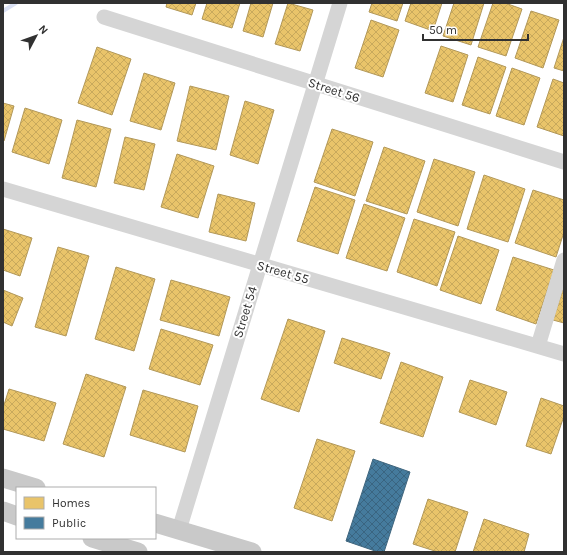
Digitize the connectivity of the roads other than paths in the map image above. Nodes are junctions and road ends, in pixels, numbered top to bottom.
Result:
1 (340, 3) edge
2 (104, 17) dead end
3 (315, 84) junction
4 (564, 162) edge
5 (3, 189) edge
6 (564, 260) edge
7 (260, 265) junction
8 (538, 346) junction
9 (564, 354) edge
10 (3, 478) edge
11 (33, 487) edge
12 (3, 512) edge
13 (16, 516) edge
14 (156, 523) edge
15 (178, 530) junction
16 (100, 544) edge
17 (138, 552) edge
18 (252, 552) edge

1 - 3 street, Street 54
2 - 3 street, Street 56
3 - 4 street, Street 56
3 - 7 street, Street 54
5 - 7 street, Street 55
6 - 8 street
7 - 8 street, Street 55
7 - 15 street, Street 54
8 - 9 street, Street 55
10 - 11 main road
12 - 13 main road
14 - 15 main road
15 - 18 main road
16 - 17 main road

